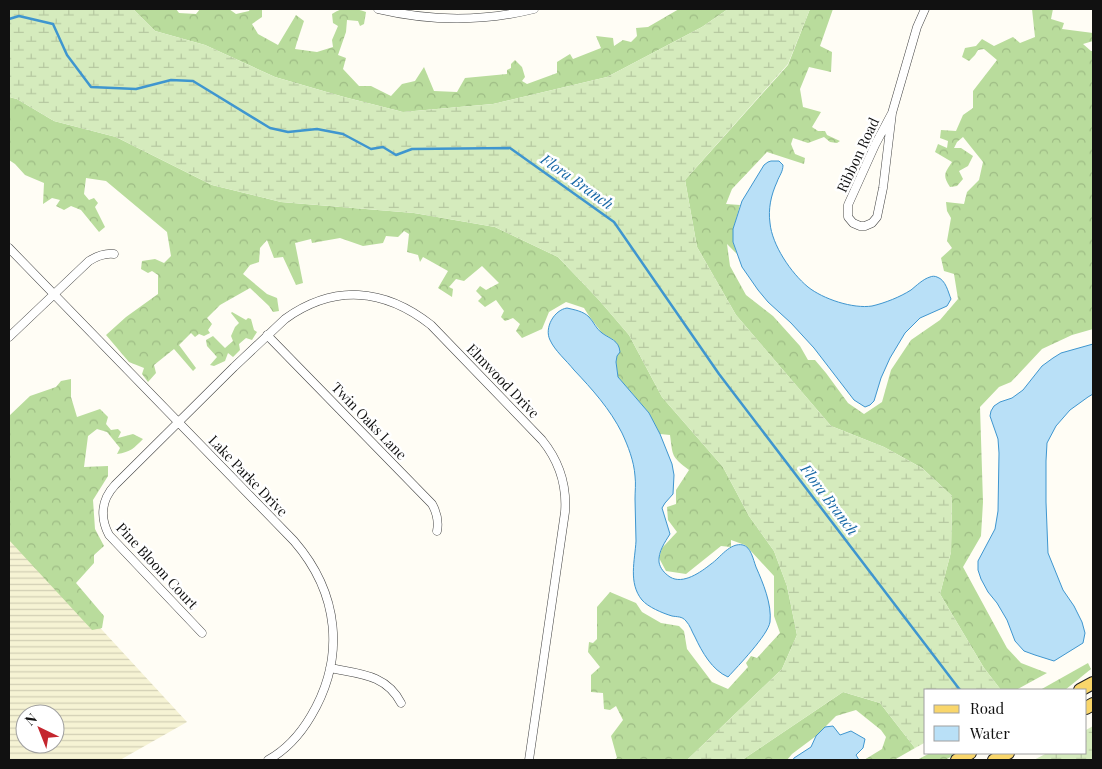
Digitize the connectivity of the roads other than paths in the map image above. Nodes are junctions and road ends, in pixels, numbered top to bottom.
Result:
1 (378, 9) edge
2 (534, 9) edge
3 (926, 9) edge
4 (892, 113) junction
5 (9, 248) edge
6 (114, 254) dead end
7 (53, 294) junction
8 (9, 336) edge
9 (267, 336) junction
10 (179, 422) junction
11 (437, 531) dead end
12 (202, 633) dead end
13 (330, 668) junction
14 (1093, 683) edge
15 (1082, 689) edge
16 (401, 703) dead end
17 (280, 752) junction
18 (968, 754) edge
19 (1006, 754) edge
20 (268, 760) edge
21 (285, 760) edge
22 (529, 760) edge
23 (957, 760) edge
24 (994, 760) edge

1 - 2 street
3 - 4 street, Ribbon Road
4 - 4 street, Ribbon Road
5 - 7 street, Lake Parke Drive
6 - 7 street
7 - 8 street
7 - 10 street, Lake Parke Drive
9 - 10 street, Elmwood Drive
9 - 11 street, Twin Oaks Lane
9 - 22 street, Elmwood Drive
10 - 12 street, Pine Bloom Court
10 - 13 street, Lake Parke Drive
13 - 16 street
13 - 17 street, Lake Parke Drive
14 - 15 main road
17 - 20 street, Lake Parke Drive
17 - 21 street
18 - 23 main road
19 - 24 main road

